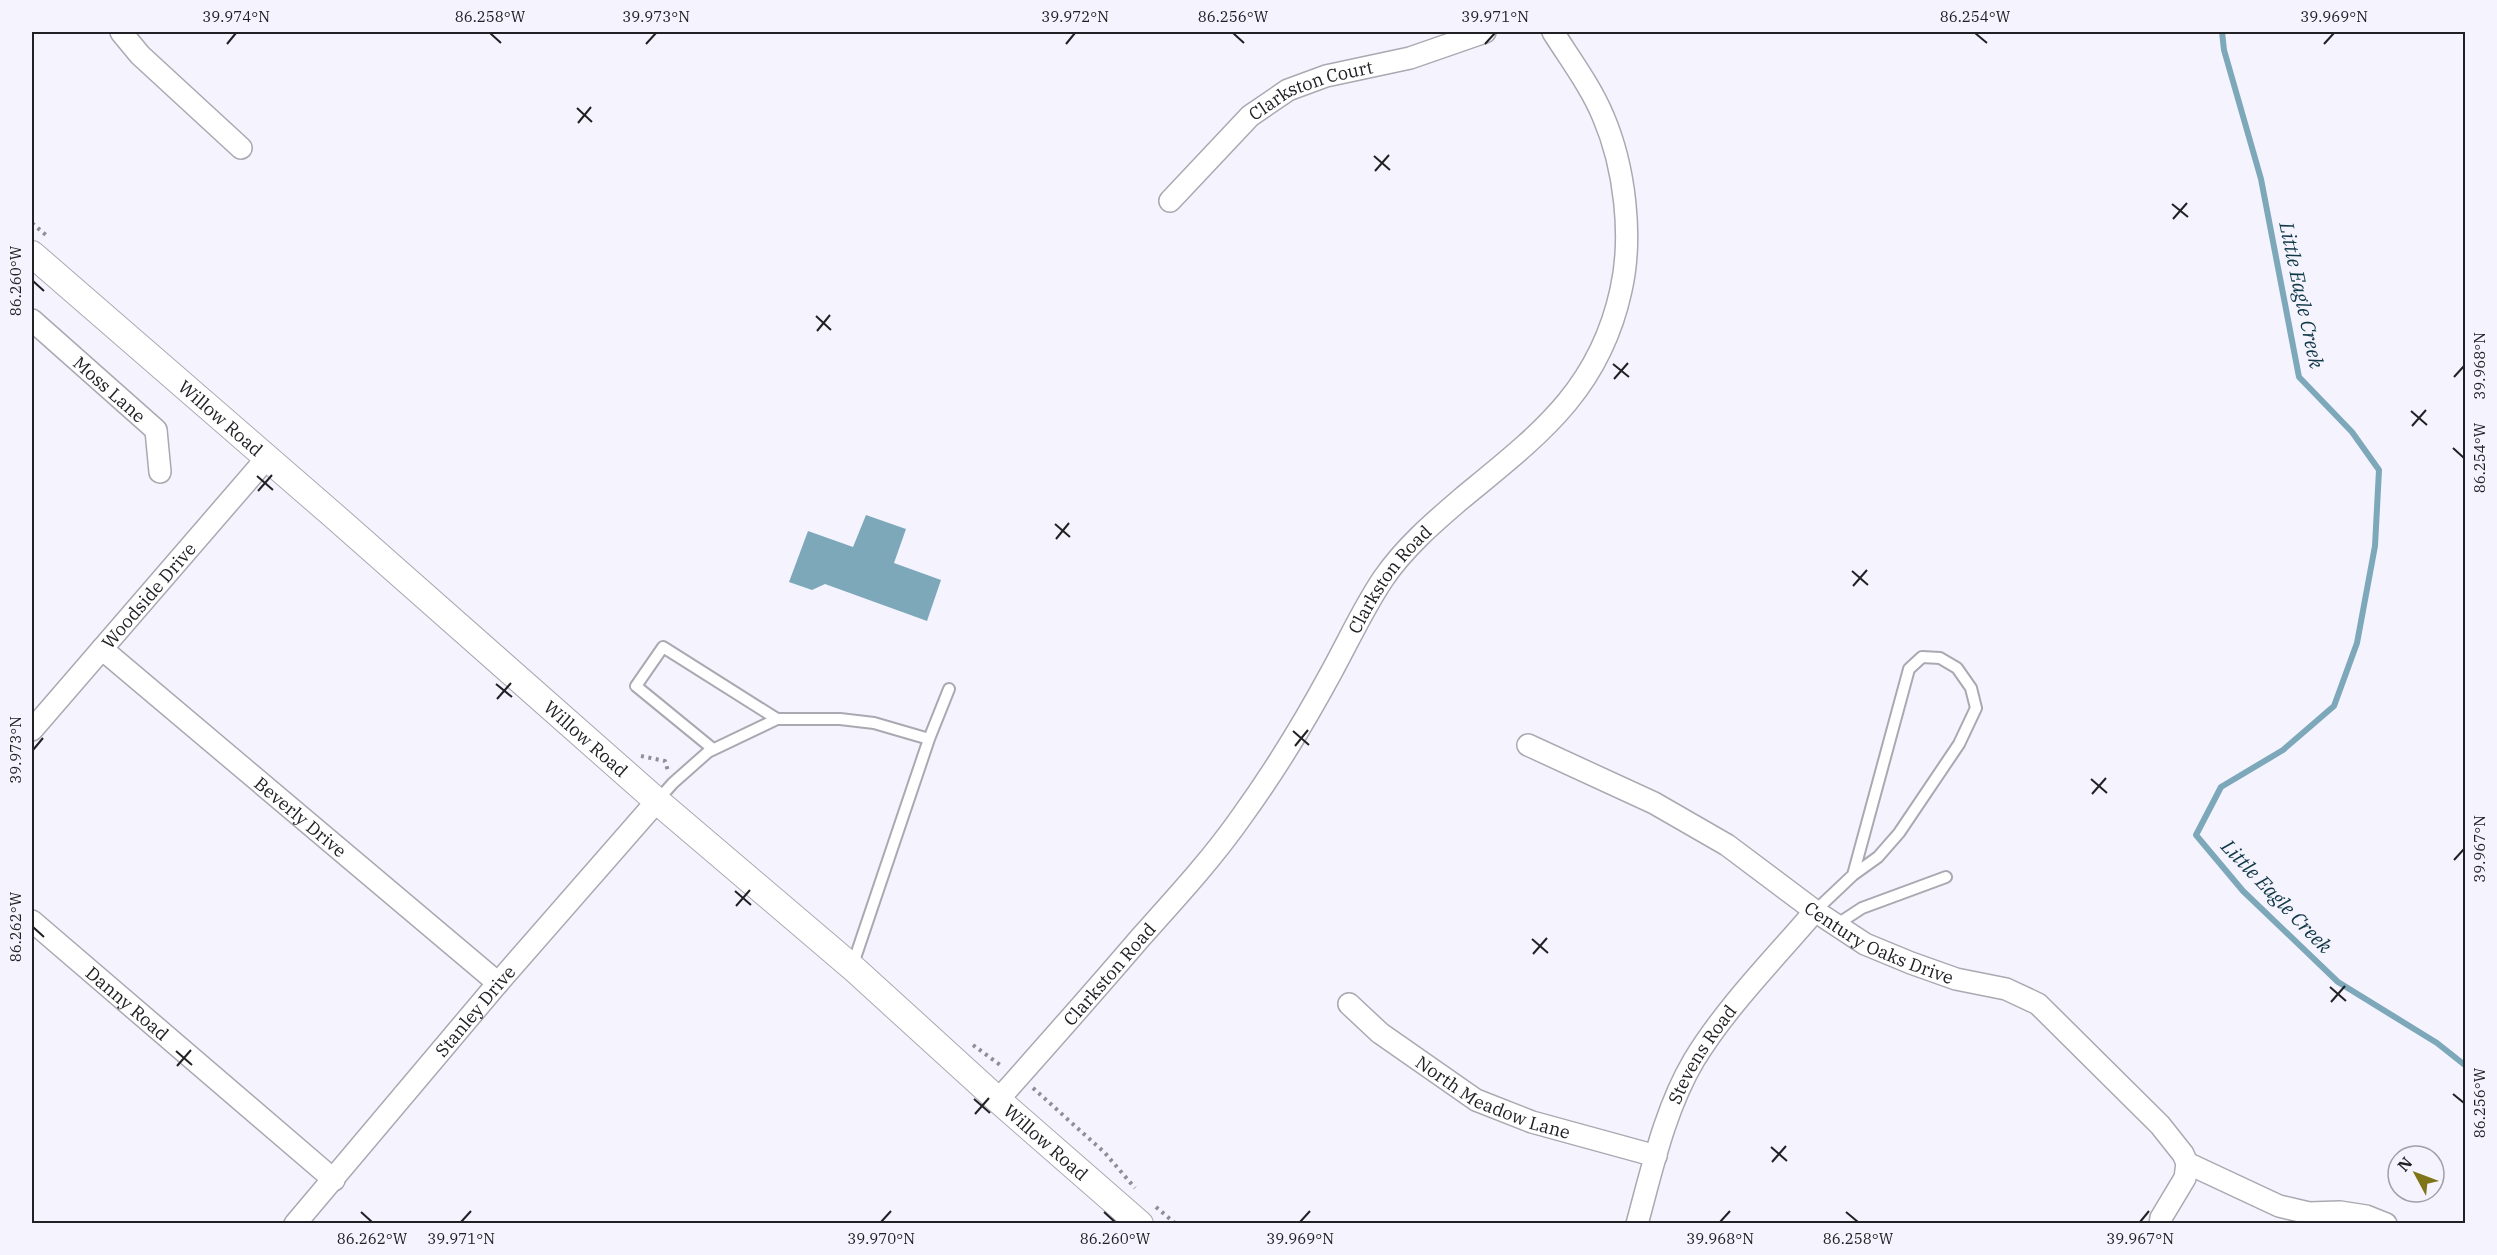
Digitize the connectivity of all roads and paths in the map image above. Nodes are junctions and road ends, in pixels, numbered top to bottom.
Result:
1 (122, 32) edge
2 (1485, 32) edge
3 (1553, 32) edge
4 (241, 148) dead end
5 (1170, 201) dead end
6 (32, 254) edge
7 (32, 320) edge
8 (266, 459) junction
9 (160, 472) dead end
10 (102, 649) junction
11 (949, 689) dead end
12 (777, 718) junction
13 (32, 730) edge
14 (928, 739) junction
15 (1528, 745) dead end
16 (713, 749) junction
17 (657, 801) junction
18 (1853, 875) junction
19 (1946, 877) dead end
20 (1815, 911) junction
21 (32, 921) edge
22 (1836, 925) junction
23 (852, 967) junction
24 (498, 983) junction
25 (1349, 1004) dead end
26 (998, 1100) junction
27 (1656, 1156) junction
28 (2186, 1170) junction
29 (334, 1180) junction
30 (295, 1224) edge
31 (1140, 1224) edge
32 (1637, 1224) edge
33 (2160, 1224) edge
34 (2386, 1224) edge

1 - 4 street
2 - 5 street, Clarkston Court
3 - 26 street, Clarkston Road
6 - 8 street, Willow Road
7 - 9 street, Moss Lane
8 - 10 street, Woodside Drive
8 - 17 street, Willow Road
10 - 13 street, Woodside Drive
10 - 24 street, Beverly Drive
11 - 14 lane
12 - 14 lane
12 - 16 lane
12 - 16 lane
14 - 23 lane
15 - 20 street, Century Oaks Drive
16 - 17 lane
17 - 23 street, Willow Road
17 - 24 street, Stanley Drive
18 - 18 lane
18 - 20 lane
19 - 22 lane
20 - 22 street, Century Oaks Drive
20 - 27 street, Stevens Road
21 - 29 street, Danny Road
22 - 28 street, Century Oaks Drive
23 - 26 street, Willow Road
24 - 29 street, Stanley Drive
25 - 27 street, North Meadow Lane
26 - 31 street, Willow Road
27 - 32 street, Stevens Road
28 - 33 street
28 - 34 street
29 - 30 street, Stanley Drive

